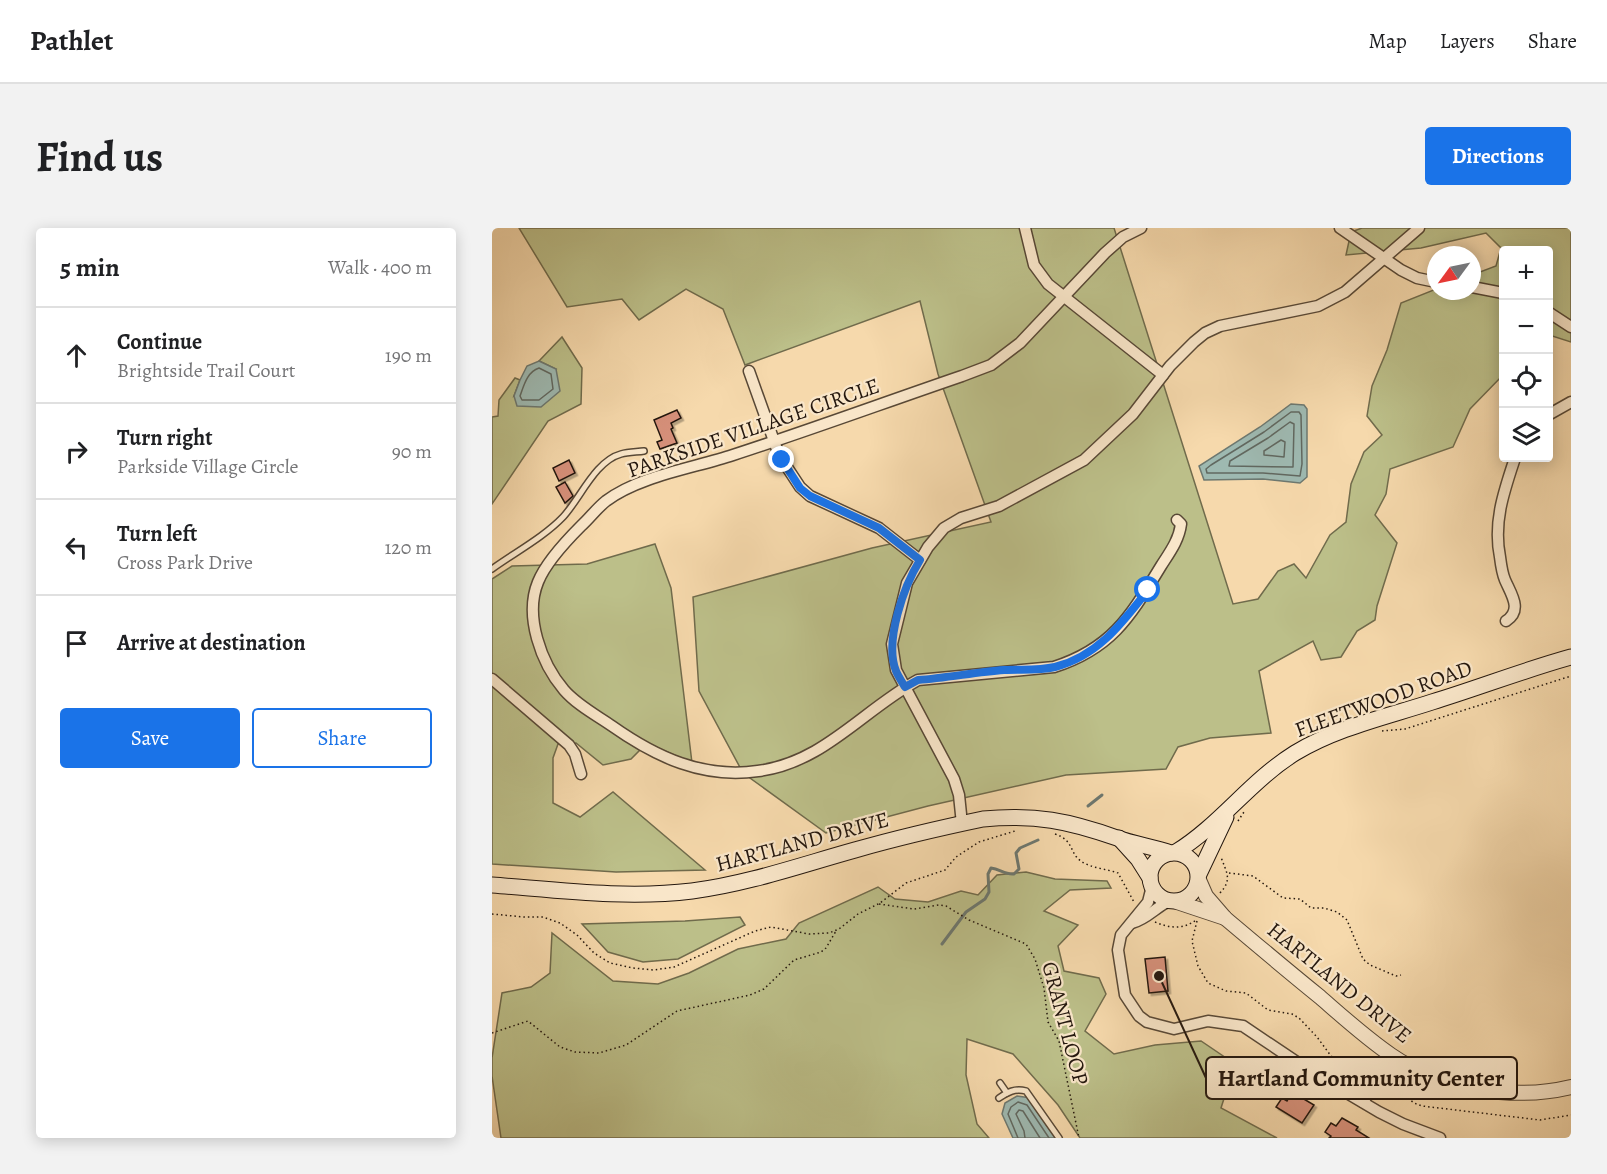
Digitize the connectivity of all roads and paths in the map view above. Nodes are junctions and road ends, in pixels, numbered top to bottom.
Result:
1 (1025, 228) edge
2 (1142, 228) edge
3 (1340, 228) edge
4 (1419, 228) edge
5 (1384, 258) junction
6 (1427, 280) edge
7 (1481, 289) edge
8 (1499, 292) edge
9 (1065, 297) junction
10 (1553, 315) edge
11 (1571, 327) edge
12 (749, 371) dead end
13 (1163, 375) junction
14 (1571, 402) edge
15 (1553, 412) edge
16 (774, 441) junction
17 (644, 452) dead end
18 (1514, 462) edge
19 (1177, 520) dead end
20 (920, 560) junction
21 (492, 569) edge
22 (1506, 621) dead end
23 (1571, 657) edge
24 (1571, 676) edge
25 (492, 679) edge
26 (905, 687) junction
27 (1381, 731) dead end
28 (581, 774) dead end
29 (1247, 808) dead end
30 (1228, 812) junction
31 (962, 824) junction
32 (1233, 828) dead end
33 (1022, 830) dead end
34 (1053, 834) dead end
35 (1119, 838) junction
36 (1173, 853) junction
37 (1221, 853) dead end
38 (1228, 873) junction
39 (1199, 877) junction
40 (1151, 882) junction
41 (492, 885) edge
42 (1214, 898) dead end
43 (1173, 901) junction
44 (879, 904) junction
45 (1140, 909) dead end
46 (492, 914) edge
47 (1150, 918) dead end
48 (1225, 918) junction
49 (1132, 923) junction
50 (837, 930) junction
51 (1401, 975) dead end
52 (492, 1033) edge
53 (1392, 1056) junction
54 (1379, 1076) junction
55 (1000, 1083) dead end
56 (1571, 1087) edge
57 (1007, 1093) junction
58 (999, 1098) dead end
59 (1363, 1102) junction
60 (1571, 1115) edge
61 (1059, 1138) edge
62 (1079, 1138) edge
63 (1440, 1138) edge

1 - 9 street
2 - 9 street, PARKSIDE VILLAGE CIRCLE
3 - 5 street
4 - 5 street
5 - 6 street
5 - 13 street
7 - 8 street
9 - 13 street
9 - 16 street, PARKSIDE VILLAGE CIRCLE
10 - 11 street
12 - 16 street
13 - 20 street
14 - 15 street
16 - 20 street
16 - 26 street, PARKSIDE VILLAGE CIRCLE
17 - 21 lane
18 - 22 street
19 - 26 street
20 - 26 street
23 - 30 main road, FLEETWOOD ROAD
24 - 27 path
25 - 28 street
26 - 31 street
29 - 32 path
30 - 36 main road, FLEETWOOD ROAD
30 - 39 main road, FLEETWOOD ROAD
31 - 35 main road, HARTLAND DRIVE
31 - 41 main road, HARTLAND DRIVE
33 - 44 path
34 - 45 path
35 - 36 main road, HARTLAND DRIVE
35 - 40 main road, HARTLAND DRIVE
36 - 39 main road, HARTLAND DRIVE
36 - 40 main road
37 - 38 path
38 - 42 path
38 - 51 path
39 - 43 main road
39 - 48 street, HARTLAND DRIVE
40 - 43 main road, HARTLAND DRIVE
40 - 49 street
43 - 48 street, HARTLAND DRIVE
43 - 49 street
44 - 50 path
44 - 62 path, GRANT LOOP
46 - 50 path
47 - 54 path
48 - 53 street, HARTLAND DRIVE
49 - 59 street
50 - 52 path
53 - 54 street
53 - 56 street, HARTLAND DRIVE
54 - 59 street
54 - 60 path
55 - 57 lane
57 - 58 lane
57 - 61 lane
59 - 63 street

